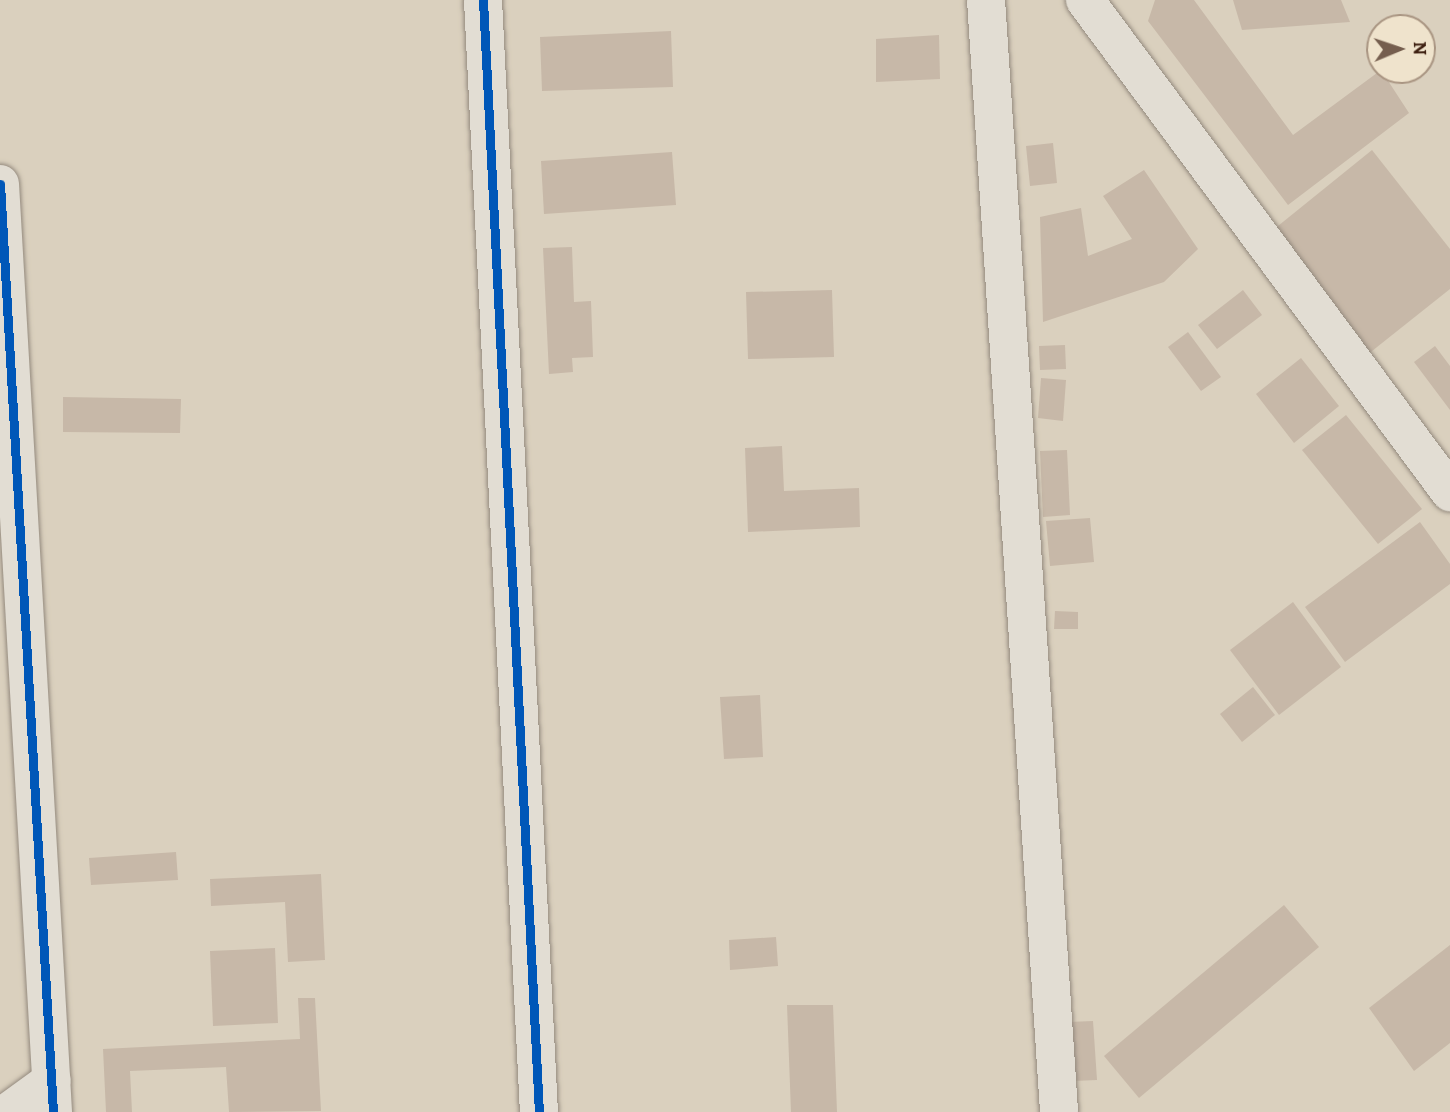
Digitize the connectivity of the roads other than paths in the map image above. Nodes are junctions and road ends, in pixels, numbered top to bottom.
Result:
1 (483, 0) edge
2 (986, 0) edge
3 (1085, 0) edge
4 (0, 184) edge
5 (1450, 492) edge
6 (53, 1096) edge
7 (8, 1112) edge
8 (539, 1112) edge
9 (1059, 1112) edge

1 - 8 street
2 - 9 street
3 - 5 street
4 - 6 street
6 - 7 street

